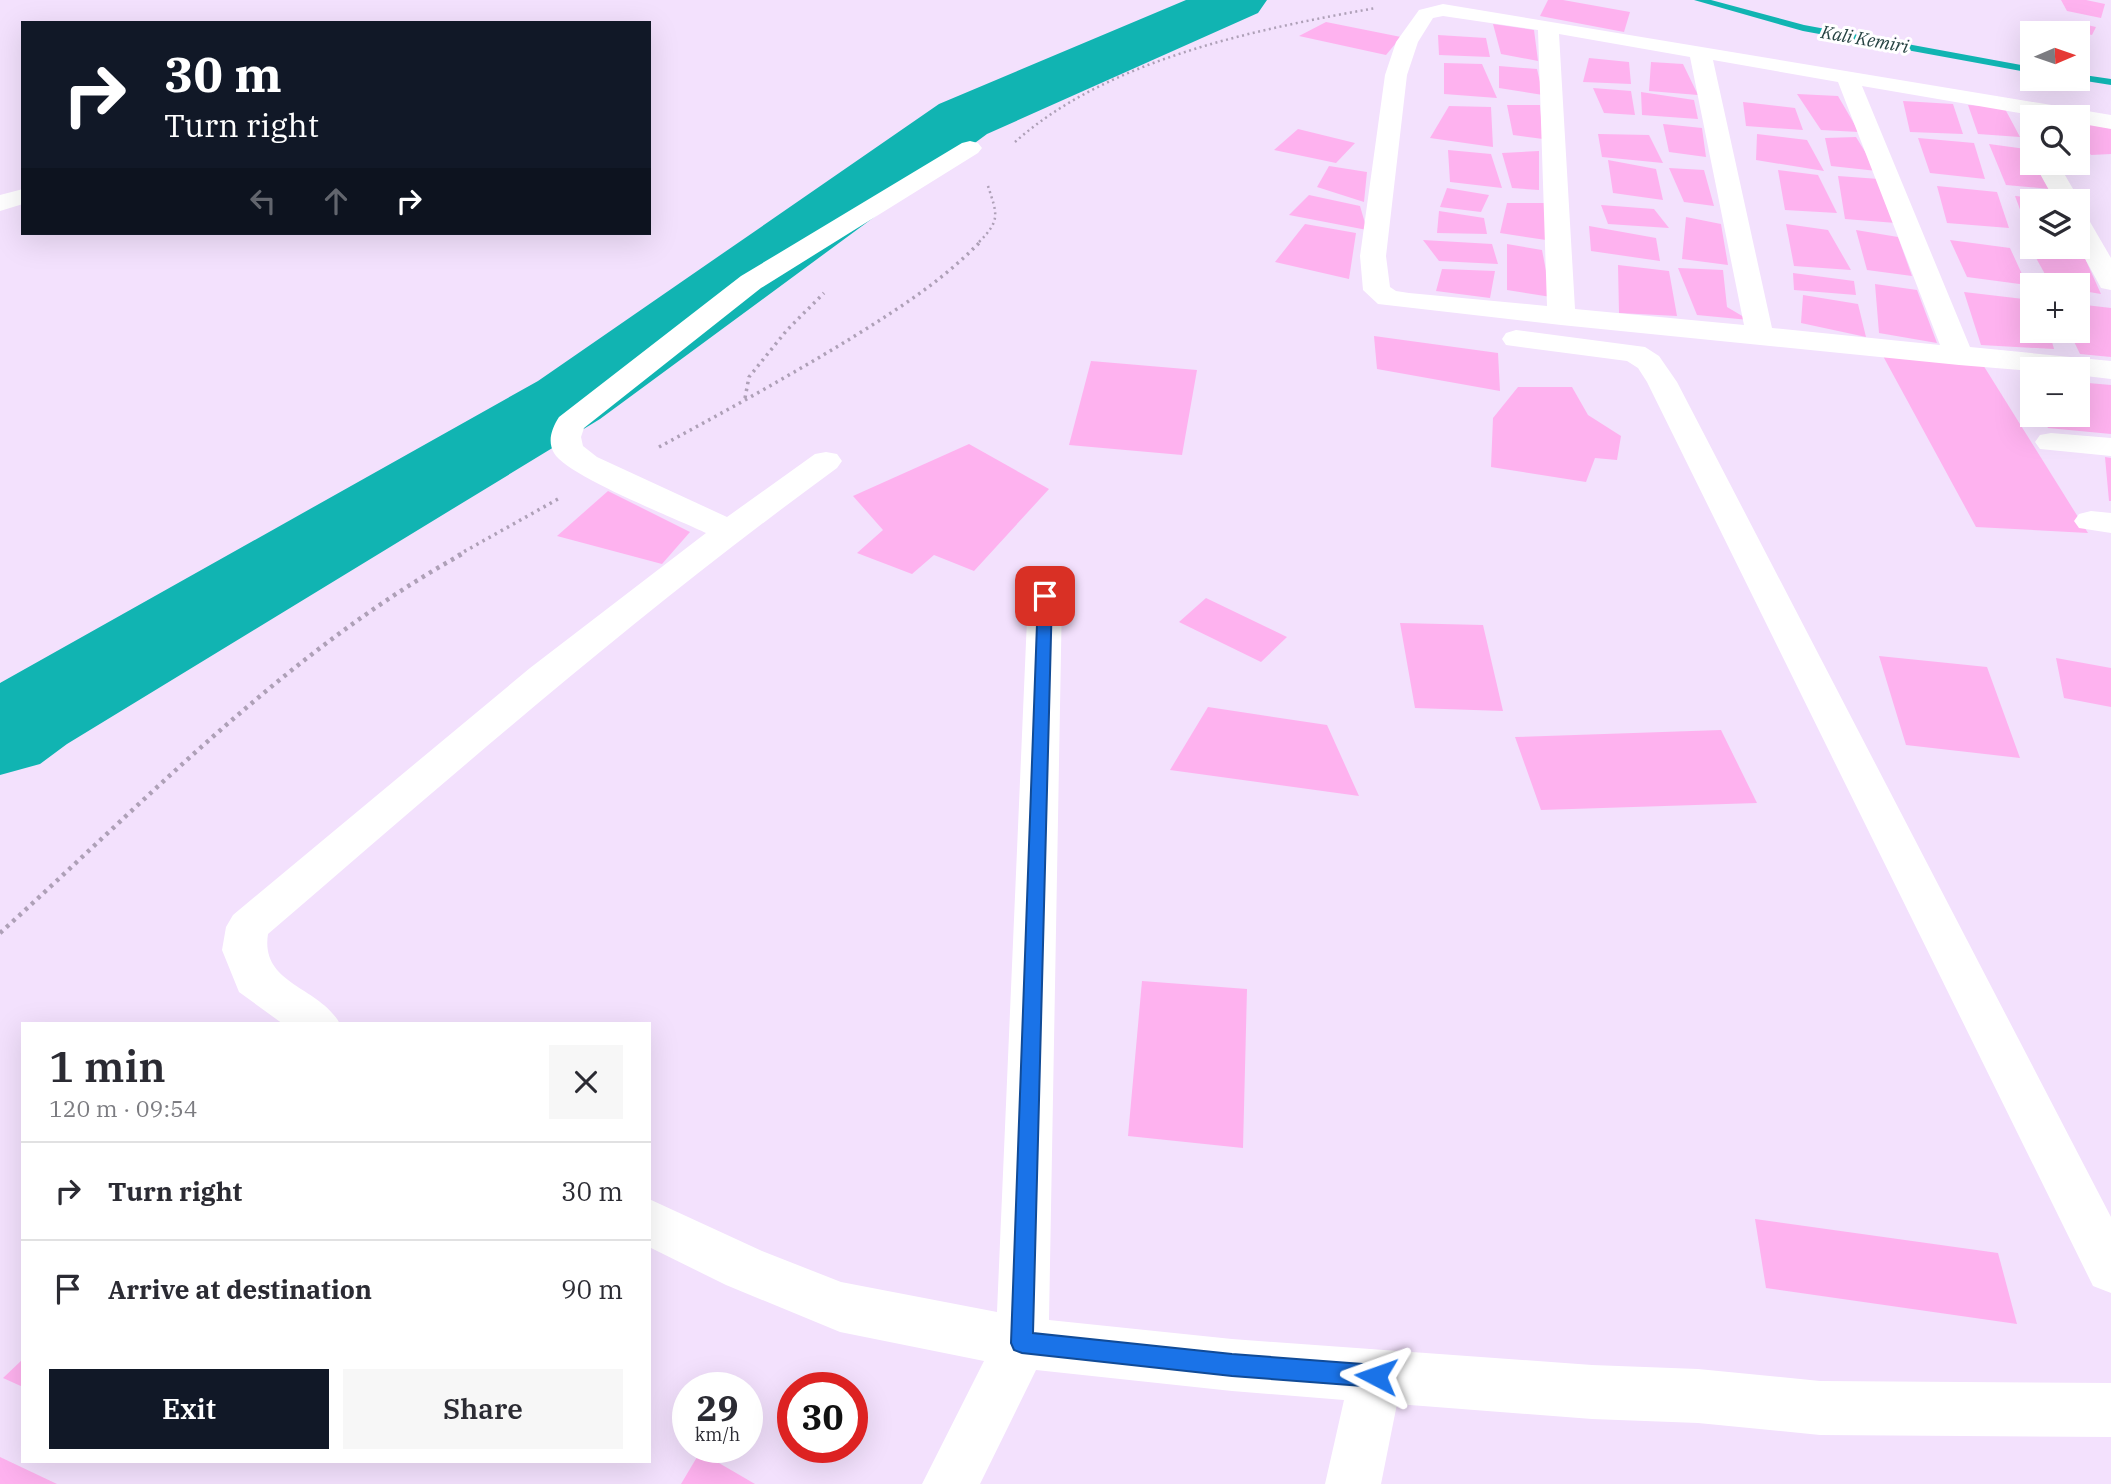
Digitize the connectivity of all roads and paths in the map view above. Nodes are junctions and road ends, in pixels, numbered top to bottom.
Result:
1 (1386, 7) dead end
2 (1548, 26) junction
3 (1700, 52) junction
4 (1847, 76) junction
5 (2111, 122) edge
6 (1012, 145) dead end
7 (970, 148) dead end
8 (988, 177) dead end
9 (21, 197) edge
10 (0, 203) edge
11 (2090, 244) edge
12 (2111, 282) edge
13 (1561, 317) junction
14 (1760, 336) junction
15 (1516, 339) dead end
16 (1959, 356) junction
17 (2111, 370) edge
18 (2051, 442) dead end
19 (2111, 447) edge
20 (826, 461) dead end
21 (602, 471) junction
22 (729, 531) junction
23 (1045, 596) dead end
24 (0, 933) edge
25 (314, 1022) edge
26 (651, 1223) edge
27 (2111, 1269) edge
28 (1022, 1343) junction
29 (1376, 1376) junction
30 (2111, 1410) edge
31 (950, 1484) edge
32 (1353, 1484) edge

1 - 6 path
2 - 3 street
2 - 13 street
2 - 13 street
3 - 4 street
3 - 14 street
4 - 5 street
4 - 16 street
7 - 21 street
8 - 21 path
9 - 10 street
11 - 12 street
13 - 14 street
14 - 16 street
15 - 27 street
16 - 17 street
18 - 19 street
20 - 22 street
21 - 22 street
21 - 24 path
22 - 25 street
23 - 28 street
26 - 28 street
28 - 29 street
28 - 31 street
29 - 30 street
29 - 32 street

